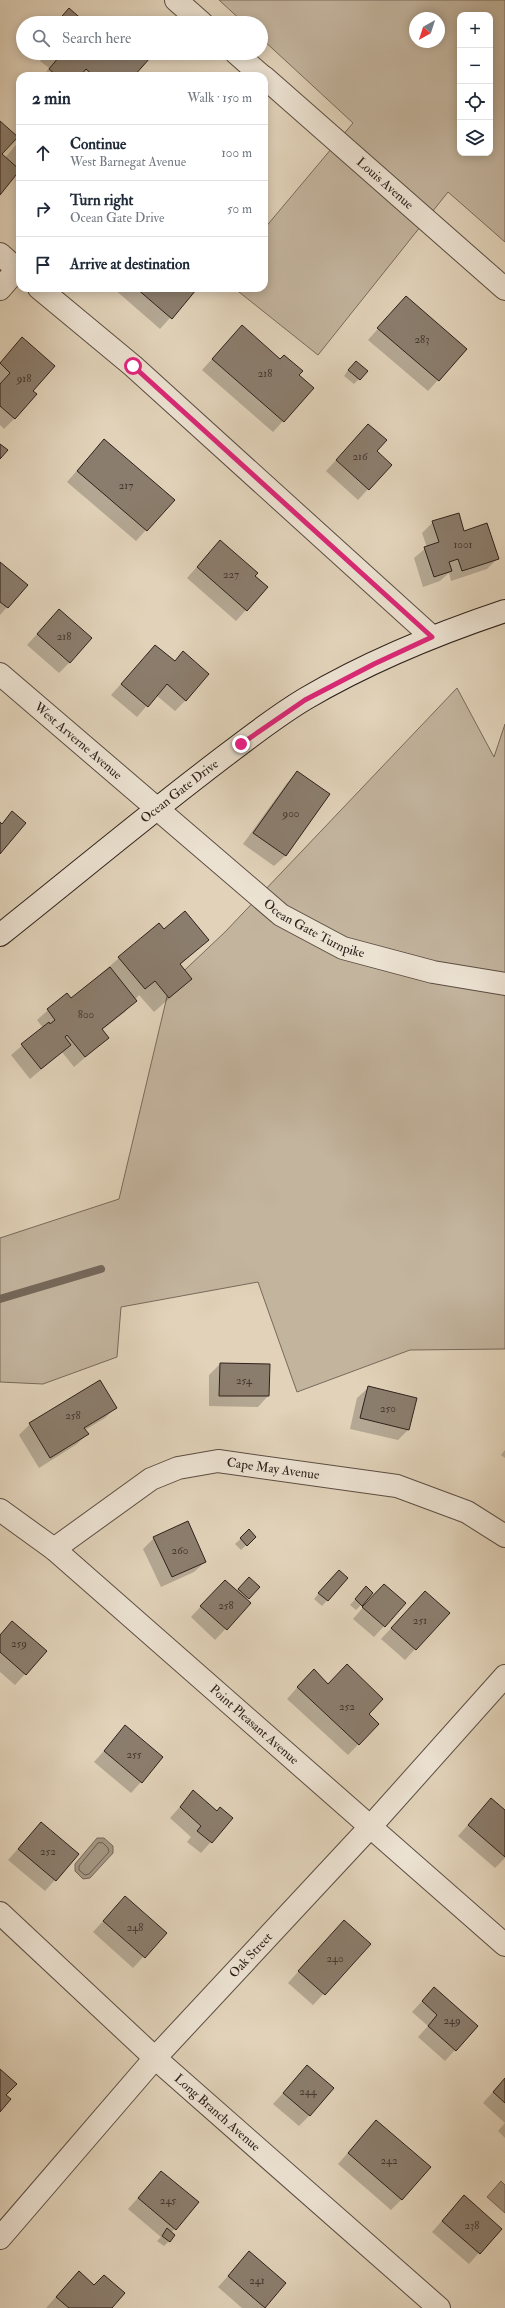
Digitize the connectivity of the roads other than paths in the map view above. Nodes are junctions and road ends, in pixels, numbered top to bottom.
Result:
1 (176, 0) edge
2 (194, 16) edge
3 (244, 60) edge
4 (257, 72) edge
5 (268, 81) edge
6 (0, 254) edge
7 (16, 267) edge
8 (16, 272) edge
9 (0, 289) edge
10 (505, 289) edge
11 (44, 292) edge
12 (505, 611) edge
13 (432, 637) junction
14 (0, 674) edge
15 (155, 810) junction
16 (0, 936) edge
17 (505, 984) edge
18 (0, 1510) edge
19 (505, 1536) edge
20 (54, 1549) junction
21 (505, 1676) edge
22 (371, 1826) junction
23 (0, 1913) edge
24 (505, 1945) edge
25 (155, 2058) junction
26 (0, 2238) edge
27 (438, 2308) edge

1 - 2 street
3 - 4 street, Louis Avenue
5 - 10 street, Louis Avenue
6 - 7 street
8 - 9 street
11 - 13 street
12 - 13 street, Ocean Gate Drive
13 - 15 street, Ocean Gate Drive
14 - 15 street, West Arverne Avenue
15 - 16 street, Ocean Gate Drive
15 - 17 street, Ocean Gate Turnpike
18 - 20 street, Point Pleasant Avenue
19 - 20 street, Cape May Avenue
20 - 22 street, Point Pleasant Avenue
21 - 22 street, Oak Street
22 - 24 street, Point Pleasant Avenue
22 - 25 street, Oak Street
23 - 25 street, Long Branch Avenue
25 - 26 street, Oak Street
25 - 27 street, Long Branch Avenue

